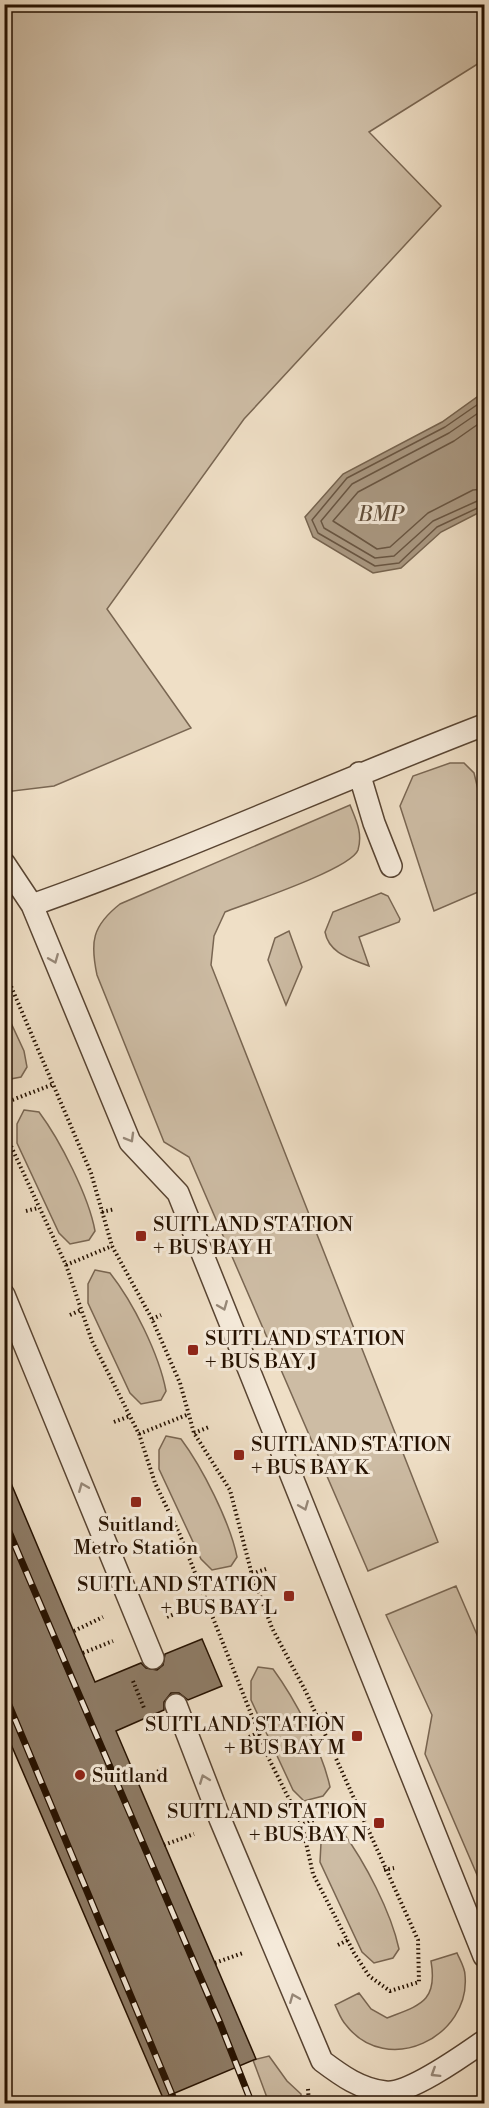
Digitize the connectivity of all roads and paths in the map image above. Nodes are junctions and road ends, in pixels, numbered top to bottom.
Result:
1 (484, 725) edge
2 (359, 773) junction
3 (4, 863) edge
4 (391, 866) dead end
5 (32, 905) junction
6 (4, 970) edge
7 (54, 1084) junction
8 (4, 1103) edge
9 (4, 1131) edge
10 (39, 1208) junction
11 (115, 1209) dead end
12 (26, 1211) dead end
13 (102, 1212) junction
14 (112, 1246) junction
15 (66, 1265) junction
16 (4, 1295) edge
17 (81, 1310) junction
18 (70, 1314) dead end
19 (161, 1315) dead end
20 (152, 1319) junction
21 (189, 1414) junction
22 (130, 1416) junction
23 (114, 1422) dead end
24 (209, 1427) dead end
25 (194, 1433) junction
26 (138, 1434) junction
27 (266, 1569) dead end
28 (252, 1574) junction
29 (205, 1602) junction
30 (106, 1615) dead end
31 (167, 1618) dead end
32 (74, 1631) dead end
33 (116, 1639) dead end
34 (83, 1653) dead end
35 (153, 1658) dead end
36 (176, 1706) dead end
37 (330, 1713) dead end
38 (317, 1716) junction
39 (258, 1733) junction
40 (249, 1737) dead end
41 (168, 1765) dead end
42 (138, 1783) dead end
43 (356, 1803) junction
44 (302, 1825) junction
45 (291, 1829) dead end
46 (196, 1833) dead end
47 (164, 1845) dead end
48 (394, 1868) dead end
49 (384, 1870) junction
50 (348, 1940) junction
51 (338, 1945) dead end
52 (245, 1952) dead end
53 (484, 1956) edge
54 (215, 1963) dead end
55 (484, 2041) edge

1 - 2 lane
2 - 4 lane
2 - 5 lane
3 - 5 lane
5 -> 53 lane
6 - 7 path
7 - 8 path
7 - 13 path
9 - 10 path
10 - 12 path
10 - 15 path
11 - 13 path
13 - 14 path
14 - 15 path
14 - 20 path
15 - 17 path
35 -> 16 lane
17 - 18 path
17 - 22 path
19 - 20 path
20 - 21 path
21 - 25 path
21 - 26 path
22 - 23 path
22 - 26 path
24 - 25 path
25 - 28 path
26 - 29 path
27 - 28 path
28 - 38 path
29 - 31 path
29 - 39 path
30 - 32 path
33 - 34 path
55 -> 36 lane
37 - 38 path
38 - 43 path
39 - 40 path
39 - 44 path
41 - 42 path
43 - 44 path
43 - 49 path
44 - 45 path
44 - 50 path
46 - 47 path
48 - 49 path
49 - 50 path
50 - 51 path
52 - 54 path

